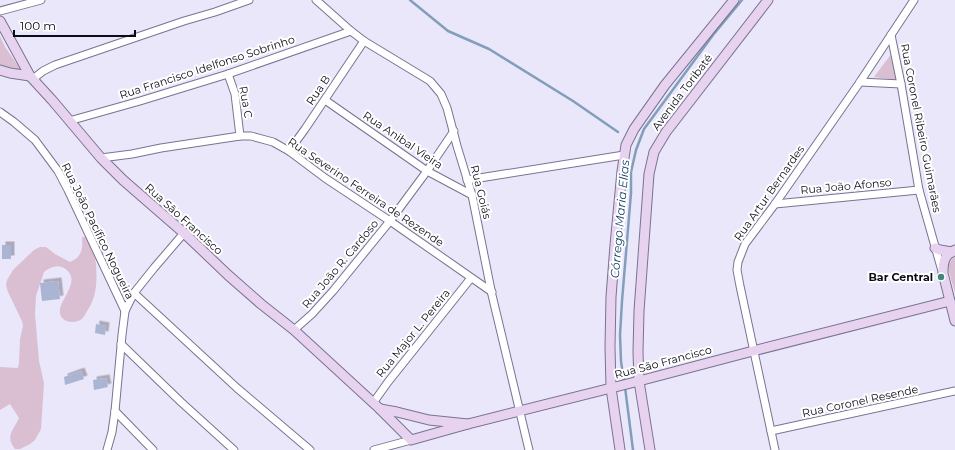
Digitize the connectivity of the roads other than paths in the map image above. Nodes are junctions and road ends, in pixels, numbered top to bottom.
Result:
1 (41, 0) edge
2 (249, 0) edge
3 (316, 0) edge
4 (734, 0) edge
5 (768, 0) edge
6 (914, 0) edge
7 (0, 11) edge
8 (0, 21) edge
9 (351, 31) junction
10 (890, 35) junction
11 (364, 41) junction
12 (0, 70) edge
13 (228, 74) junction
14 (31, 78) junction
15 (860, 82) junction
16 (901, 84) junction
17 (325, 100) junction
18 (0, 112) edge
19 (69, 121) junction
20 (454, 131) junction
21 (240, 136) junction
22 (289, 151) junction
23 (624, 155) junction
24 (101, 158) junction
25 (427, 171) junction
26 (467, 180) junction
27 (919, 190) junction
28 (472, 195) junction
29 (775, 204) junction
30 (390, 221) junction
31 (184, 233) junction
32 (935, 248) junction
33 (953, 251) edge
34 (943, 273) junction
35 (471, 278) junction
36 (492, 292) junction
37 (134, 293) junction
38 (950, 301) junction
39 (125, 311) junction
40 (955, 322) edge
41 (294, 330) junction
42 (121, 344) junction
43 (753, 351) junction
44 (636, 382) junction
45 (614, 387) junction
46 (955, 392) edge
47 (377, 406) junction
48 (115, 411) junction
49 (520, 411) junction
50 (468, 424) junction
51 (770, 431) junction
52 (411, 440) junction
53 (107, 450) edge
54 (153, 450) edge
55 (234, 450) edge
56 (310, 450) edge
57 (374, 450) edge
58 (529, 450) edge
59 (620, 450) edge
60 (650, 450) edge
61 (775, 450) edge

1 - 7 street
2 - 14 street
3 - 9 street, Rua Goiás
4 - 23 street, Avenida Toribaté
5 - 44 street, Avenida Toribaté
6 - 10 street, Rua Artur Bernardes
8 - 14 street, Rua São Francisco
9 - 11 street, Rua Goiás
9 - 13 street, Rua Francisco Idelfonso Sobrinho
10 - 15 street, Rua Artur Bernardes
10 - 16 street, Rua Coronel Ribeiro Guimarães
11 - 17 street, Rua B
11 - 20 street, Rua Goiás
12 - 14 street
13 - 19 street, Rua Francisco Idelfonso Sobrinho
13 - 21 street, Rua C
14 - 19 street, Rua São Francisco
15 - 16 street
15 - 29 street, Rua Artur Bernardes
16 - 27 street, Rua Coronel Ribeiro Guimarães
17 - 22 street, Rua B
17 - 25 street, Rua Anibal Vieira
18 - 39 street, Rua João Pacífico Nogueira
19 - 24 street, Rua São Francisco
20 - 25 street, Rua João R. Cardoso
20 - 26 street, Rua Goiás
21 - 22 street, Rua Severino Ferreira de Rezende
21 - 24 street, Rua Severino Ferreira de Rezende
22 - 30 street, Rua Severino Ferreira de Rezende
23 - 26 street
23 - 45 street, Avenida Toribaté
24 - 31 street, Rua São Francisco
25 - 28 street, Rua Anibal Vieira
25 - 30 street, Rua João R. Cardoso
26 - 28 street, Rua Goiás
27 - 29 street, Rua João Afonso
27 - 32 street, Rua Coronel Ribeiro Guimarães
28 - 36 street, Rua Goiás
29 - 43 street, Rua Artur Bernardes
30 - 35 street, Rua Severino Ferreira de Rezende
30 - 41 street, Rua João R. Cardoso
31 - 37 street
31 - 41 street, Rua São Francisco
32 - 33 street
32 - 34 street, Rua Coronel Ribeiro Guimarães
33 - 34 street
34 - 38 street
35 - 36 street, Rua Severino Ferreira de Rezende
35 - 47 street, Rua Major L. Pereira
36 - 49 street, Rua Goiás
37 - 39 street
37 - 56 street, Rua João Pacífico Nogueira
38 - 40 street
38 - 43 street, Rua São Francisco
39 - 42 street
41 - 47 street, Rua São Francisco
42 - 48 street
42 - 55 street
43 - 44 street, Rua São Francisco
43 - 51 street, Rua Artur Bernardes
44 - 45 street, Rua São Francisco
44 - 60 street, Avenida Toribaté
45 - 49 street, Rua São Francisco
45 - 59 street, Avenida Toribaté
46 - 51 street, Rua Coronel Resende
47 - 50 street, Rua São Francisco
47 - 52 street, Rua São Francisco
48 - 53 street
48 - 54 street
49 - 50 street, Rua São Francisco
49 - 58 street, Rua Goiás
50 - 52 street
51 - 61 street, Rua Artur Bernardes
52 - 57 street

